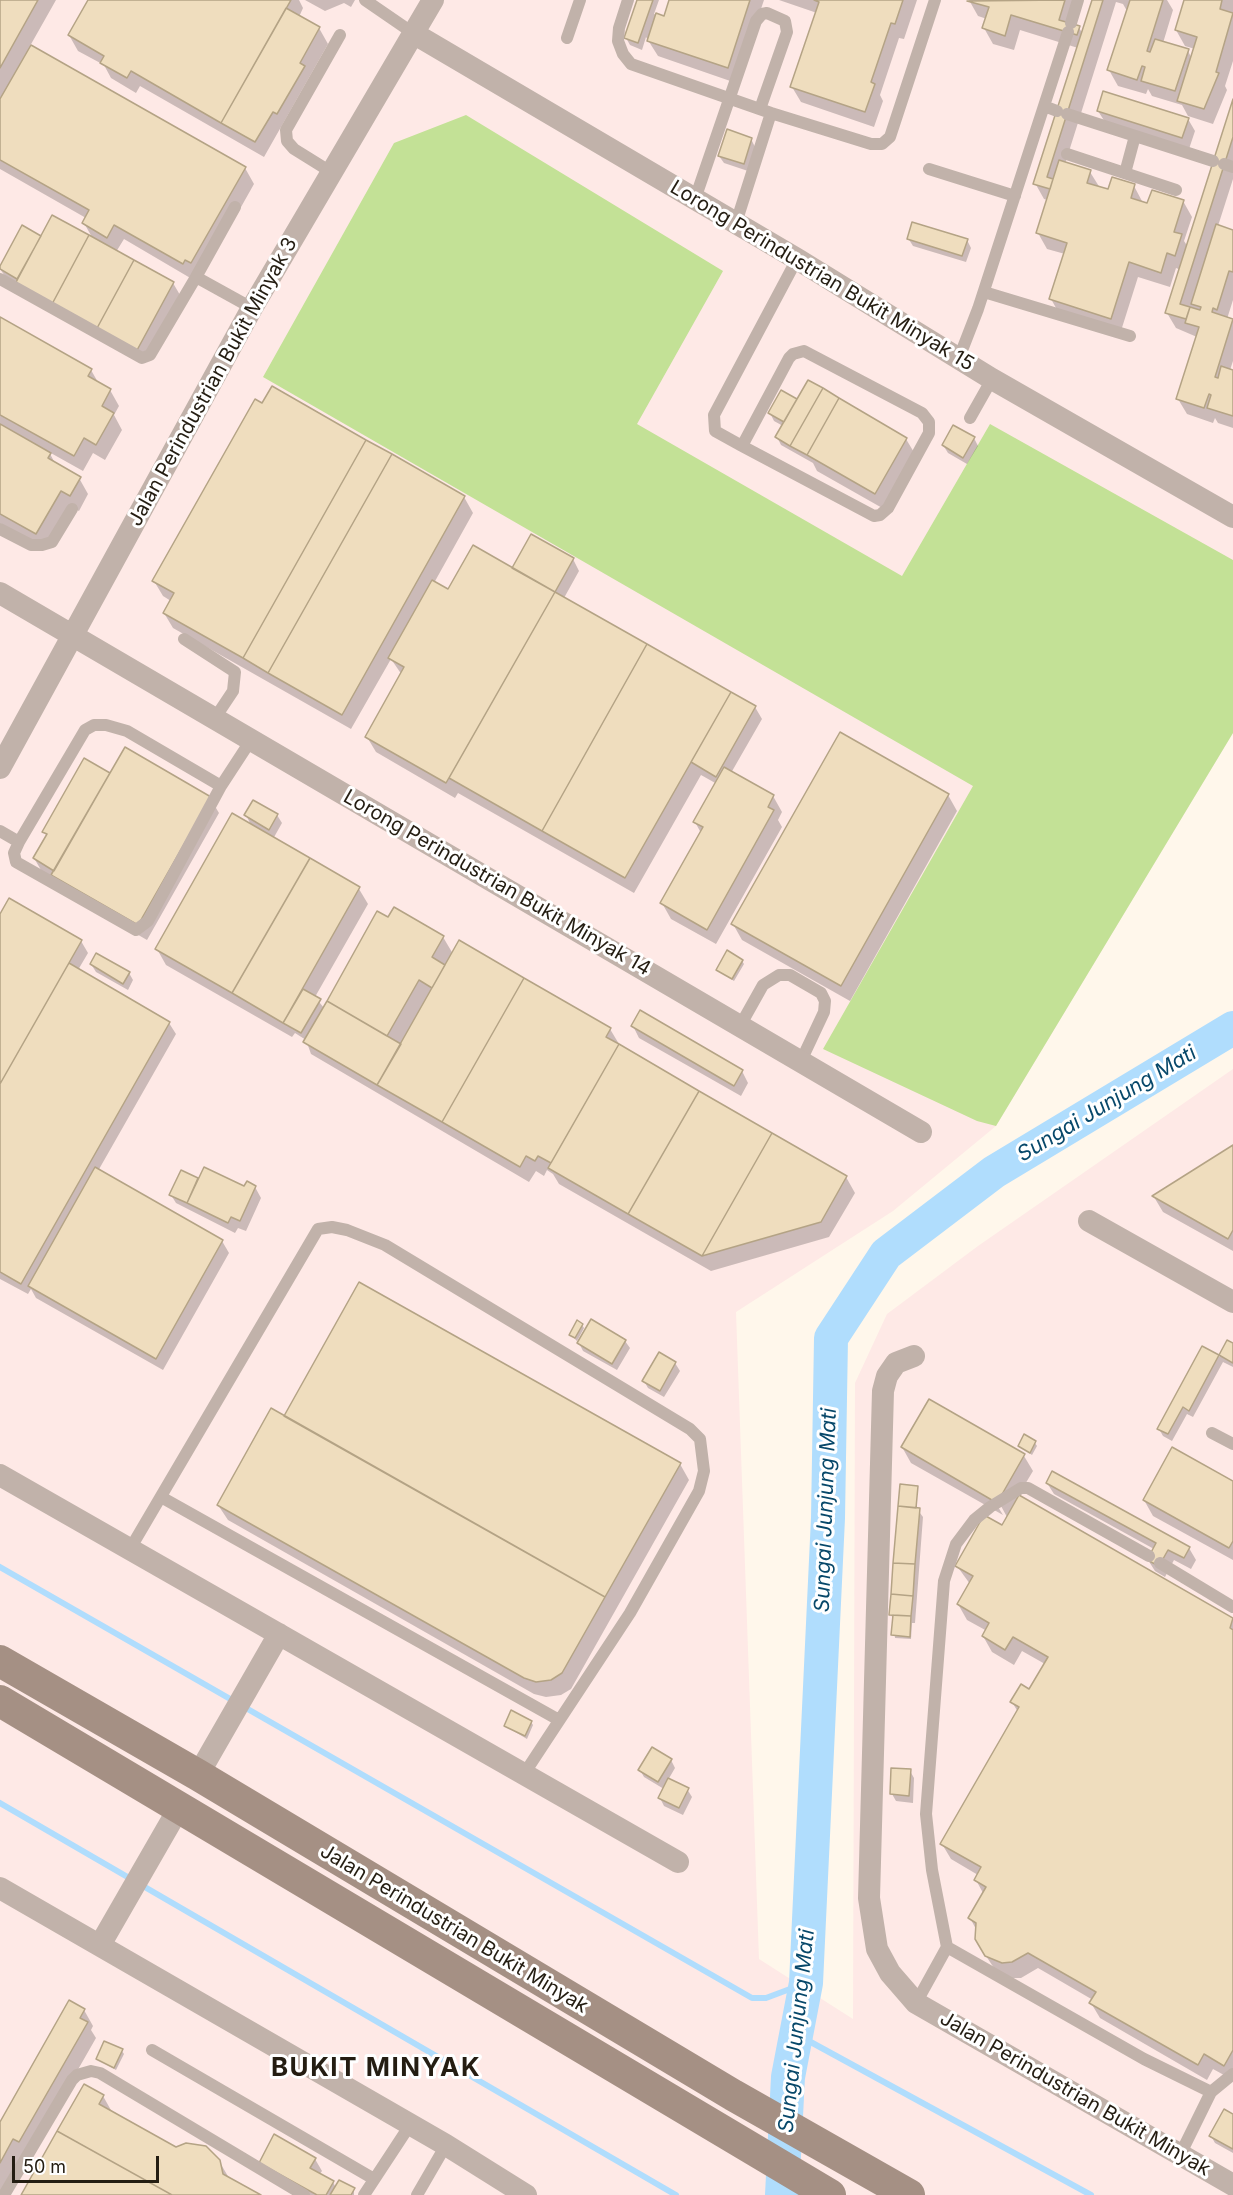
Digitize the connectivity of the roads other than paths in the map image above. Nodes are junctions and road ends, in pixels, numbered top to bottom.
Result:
1 (365, 0) edge
2 (433, 0) edge
3 (580, 0) edge
4 (628, 0) edge
5 (935, 0) edge
6 (1078, 0) edge
7 (413, 33) junction
8 (339, 35) dead end
9 (567, 38) dead end
10 (728, 99) junction
11 (1044, 106) junction
12 (766, 111) junction
13 (1135, 136) junction
14 (1067, 154) dead end
15 (1224, 164) edge
16 (929, 169) dead end
17 (331, 172) junction
18 (1125, 173) junction
19 (1176, 190) dead end
20 (1015, 196) junction
21 (695, 199) junction
22 (235, 207) dead end
23 (736, 223) junction
24 (797, 259) junction
25 (196, 277) junction
26 (0, 279) edge
27 (984, 292) junction
28 (252, 308) junction
29 (1130, 336) dead end
30 (959, 358) junction
31 (992, 379) junction
32 (970, 418) dead end
33 (742, 446) junction
34 (72, 508) dead end
35 (1233, 516) edge
36 (0, 529) edge
37 (0, 593) edge
38 (73, 635) junction
39 (184, 639) dead end
40 (215, 718) junction
41 (251, 740) junction
42 (0, 768) edge
43 (221, 786) junction
44 (0, 831) edge
45 (19, 842) junction
46 (740, 1026) junction
47 (801, 1061) junction
48 (921, 1132) dead end
49 (1089, 1221) dead end
50 (1233, 1302) edge
51 (914, 1356) dead end
52 (1212, 1433) dead end
53 (1233, 1444) edge
54 (0, 1475) edge
55 (161, 1497) junction
56 (130, 1549) junction
57 (1149, 1556) dead end
58 (1160, 1563) dead end
59 (1233, 1607) edge
60 (279, 1634) junction
61 (0, 1661) edge
62 (0, 1701) edge
63 (559, 1720) junction
64 (524, 1774) junction
65 (198, 1775) junction
66 (180, 1806) junction
67 (678, 1862) dead end
68 (0, 1888) edge
69 (100, 1946) junction
70 (947, 1947) junction
71 (916, 2003) junction
72 (152, 2050) dead end
73 (1233, 2074) edge
74 (1211, 2091) junction
75 (410, 2125) junction
76 (446, 2145) junction
77 (1180, 2155) junction
78 (374, 2179) junction
79 (1233, 2185) edge
80 (4, 2195) edge
81 (304, 2195) edge
82 (364, 2195) edge
83 (417, 2195) edge
84 (526, 2195) edge
85 (831, 2195) edge
86 (909, 2195) edge

1 - 7 lane
2 - 7 street, Jalan Perindustrian Bukit Minyak 3
3 - 9 lane
4 - 10 lane
5 - 12 lane
6 - 11 lane
7 - 17 street, Jalan Perindustrian Bukit Minyak 3
7 - 21 street, Lorong Perindustrian Bukit Minyak 15
8 - 17 lane
10 - 12 lane
10 - 12 lane
10 - 21 lane
11 - 13 lane
11 - 20 lane
12 - 23 lane
13 - 15 lane
13 - 18 lane
14 - 18 lane
16 - 20 lane
17 - 28 street, Jalan Perindustrian Bukit Minyak 3
18 - 19 lane
20 - 27 lane
21 - 23 street, Lorong Perindustrian Bukit Minyak 15
22 - 25 lane
23 - 24 street, Lorong Perindustrian Bukit Minyak 15
24 - 30 street, Lorong Perindustrian Bukit Minyak 15
24 - 33 lane
25 - 26 lane
25 - 28 lane
27 - 29 lane
27 - 30 lane
28 - 38 street, Jalan Perindustrian Bukit Minyak 3
30 - 31 street, Lorong Perindustrian Bukit Minyak 15
31 - 32 lane
31 - 35 street, Lorong Perindustrian Bukit Minyak 15
33 - 33 lane
34 - 36 lane
37 - 38 street, Lorong Perindustrian Bukit Minyak 14
38 - 40 street, Lorong Perindustrian Bukit Minyak 14
38 - 42 street, Jalan Perindustrian Bukit Minyak 3
39 - 40 lane
40 - 41 street, Lorong Perindustrian Bukit Minyak 14
41 - 43 lane
41 - 46 street, Lorong Perindustrian Bukit Minyak 14
43 - 45 lane
43 - 45 lane
44 - 45 lane
46 - 47 street, Lorong Perindustrian Bukit Minyak 14
46 - 47 lane
47 - 48 street, Lorong Perindustrian Bukit Minyak 14
49 - 50 street
51 - 71 street, Jalan Perindustrian Bukit Minyak
52 - 53 lane
54 - 56 street
55 - 56 lane
55 - 63 lane
55 - 63 lane
56 - 60 street
57 - 70 lane
58 - 59 lane
60 - 64 street
60 - 65 street
61 - 65 main road, Jalan Perindustrian Bukit Minyak
62 - 66 main road, Jalan Perindustrian Bukit Minyak
63 - 64 lane
64 - 67 street
65 - 86 main road, Jalan Perindustrian Bukit Minyak
66 - 69 street
66 - 85 main road, Jalan Perindustrian Bukit Minyak
68 - 69 street
69 - 75 street
70 - 71 lane
70 - 74 lane
71 - 77 street, Jalan Perindustrian Bukit Minyak
72 - 78 lane
73 - 74 lane
74 - 77 lane
75 - 76 street
75 - 78 lane
76 - 83 lane
76 - 84 street
77 - 79 street, Jalan Perindustrian Bukit Minyak
78 - 82 lane
80 - 81 lane

